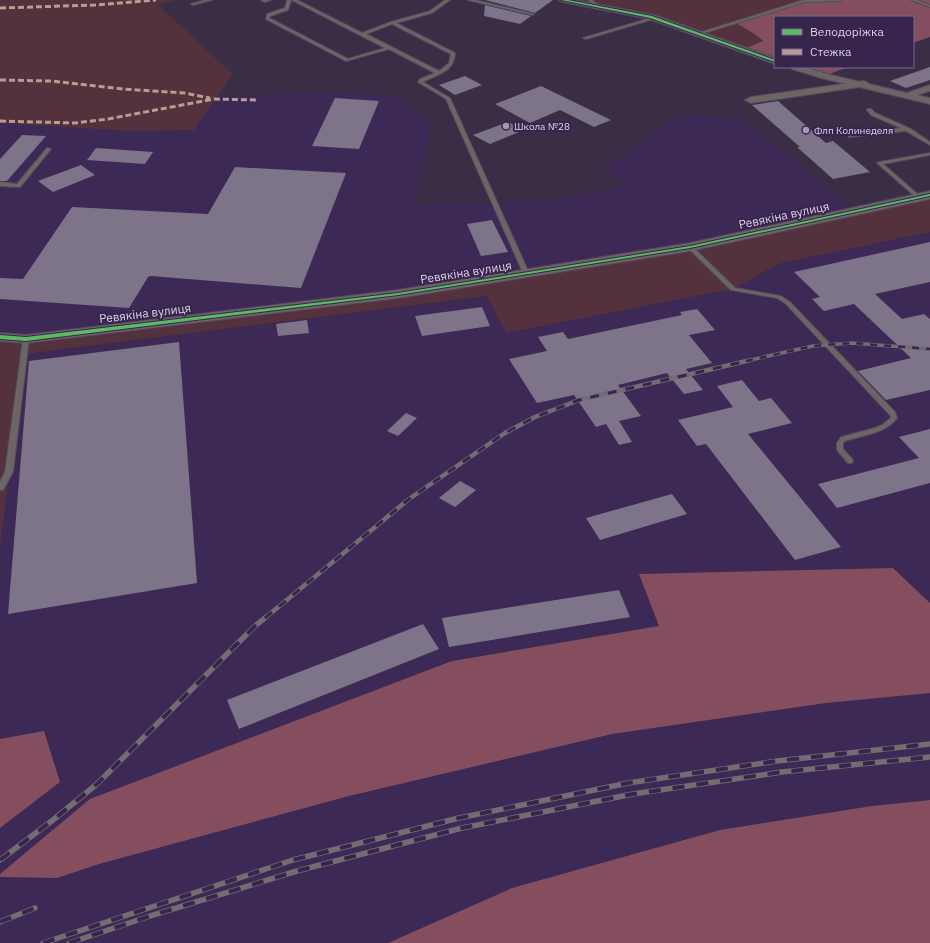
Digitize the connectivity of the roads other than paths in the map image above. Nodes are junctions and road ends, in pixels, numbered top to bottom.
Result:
1 (210, 0) edge
2 (263, 0) edge
3 (270, 0) edge
4 (289, 0) edge
5 (294, 0) edge
6 (448, 0) edge
7 (470, 0) edge
8 (563, 0) edge
9 (590, 0) edge
10 (840, 0) edge
11 (913, 0) edge
12 (193, 4) dead end
13 (930, 6) edge
14 (600, 8) junction
15 (532, 14) dead end
16 (655, 18) junction
17 (392, 23) junction
18 (362, 34) junction
19 (700, 34) junction
20 (585, 38) dead end
21 (389, 48) junction
22 (774, 61) edge
23 (802, 68) edge
24 (437, 72) junction
25 (863, 84) junction
26 (930, 88) edge
27 (909, 95) junction
28 (751, 100) dead end
29 (930, 101) edge
30 (869, 110) dead end
31 (907, 129) junction
32 (851, 136) dead end
33 (930, 144) edge
34 (48, 149) dead end
35 (930, 154) edge
36 (0, 184) edge
37 (924, 197) edge
38 (690, 247) junction
39 (526, 273) junction
40 (0, 337) edge
41 (26, 339) junction
42 (850, 462) dead end
43 (0, 488) edge

1 - 12 lane
2 - 3 lane
4 - 21 lane
5 - 18 lane
6 - 17 lane
7 - 15 lane
8 - 14 street
9 - 14 lane
10 - 19 lane
11 - 13 lane
14 - 16 street
16 - 19 street
16 - 20 lane
17 - 18 lane
17 - 24 lane
18 - 21 lane
19 - 22 street
21 - 24 lane
23 - 25 street
24 - 39 lane
25 - 27 street
25 - 28 street
26 - 27 street
27 - 29 street
30 - 31 lane
31 - 32 lane
31 - 33 lane
34 - 36 lane
35 - 37 lane
37 - 38 street, Ревякіна вулиця
38 - 39 street, Ревякіна вулиця
38 - 42 lane
39 - 41 street, Ревякіна вулиця
40 - 41 street, Ревякіна вулиця
41 - 43 lane

